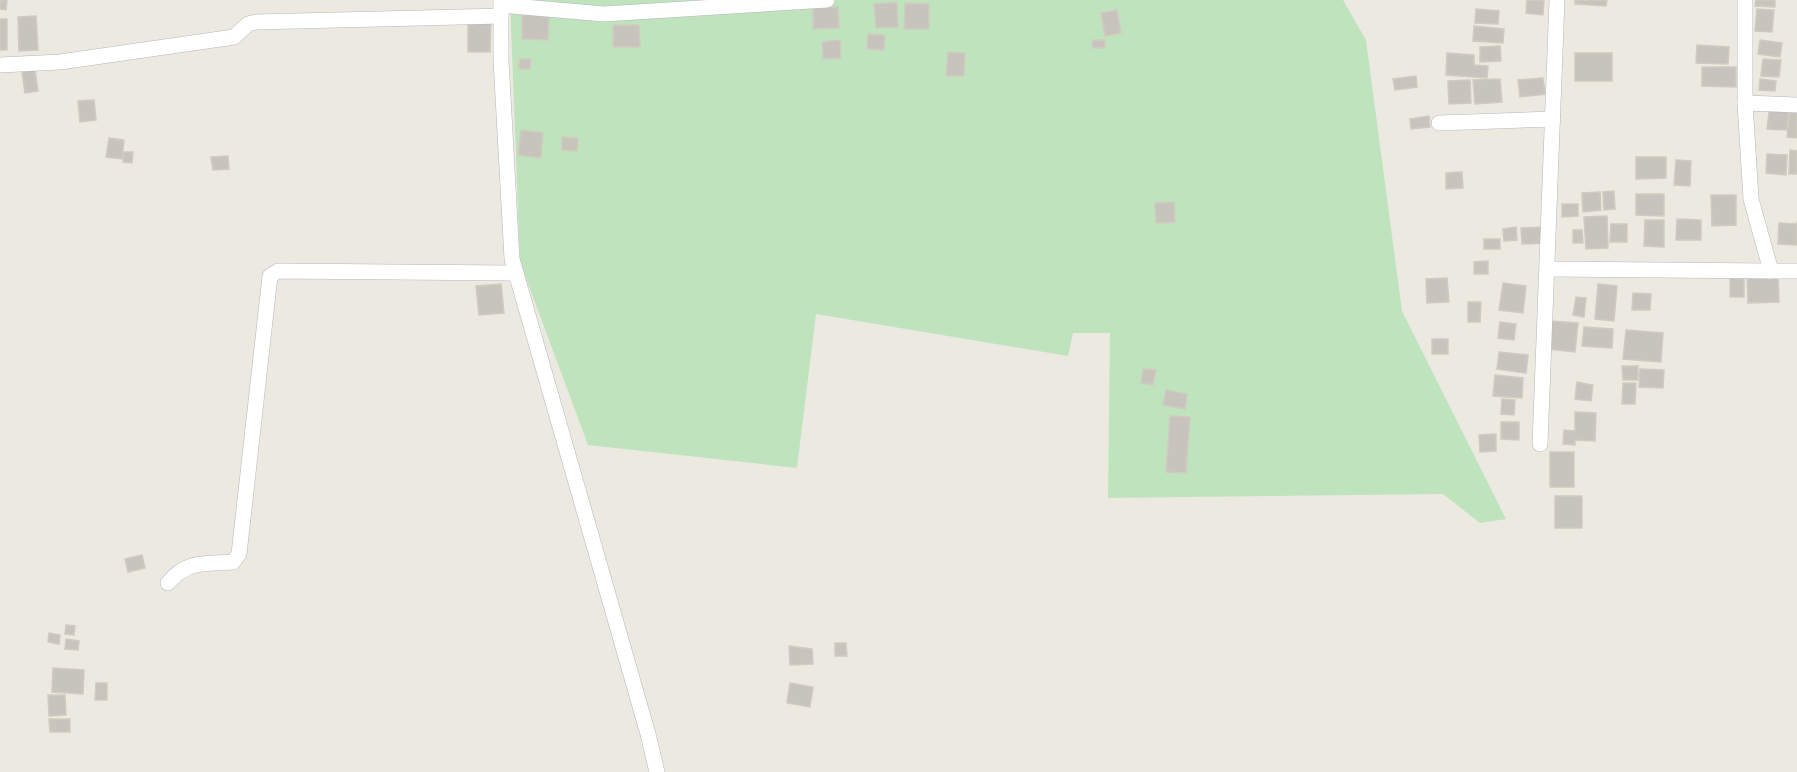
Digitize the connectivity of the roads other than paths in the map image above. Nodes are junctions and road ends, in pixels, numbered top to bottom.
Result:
1 (827, 0) edge
2 (1557, 0) edge
3 (1744, 0) edge
4 (501, 7) edge
5 (0, 65) edge
6 (1745, 104) junction
7 (1797, 105) edge
8 (1553, 119) junction
9 (1439, 123) dead end
10 (1548, 269) junction
11 (1771, 271) junction
12 (1797, 271) edge
13 (516, 273) junction
14 (1540, 444) dead end
15 (168, 583) dead end
16 (657, 772) edge

1 - 4 street
2 - 8 street
3 - 6 street
4 - 5 street
4 - 13 street
6 - 7 street
6 - 11 street
8 - 9 street
8 - 10 street
10 - 11 street
10 - 14 street
11 - 12 street
13 - 15 street
13 - 16 street

